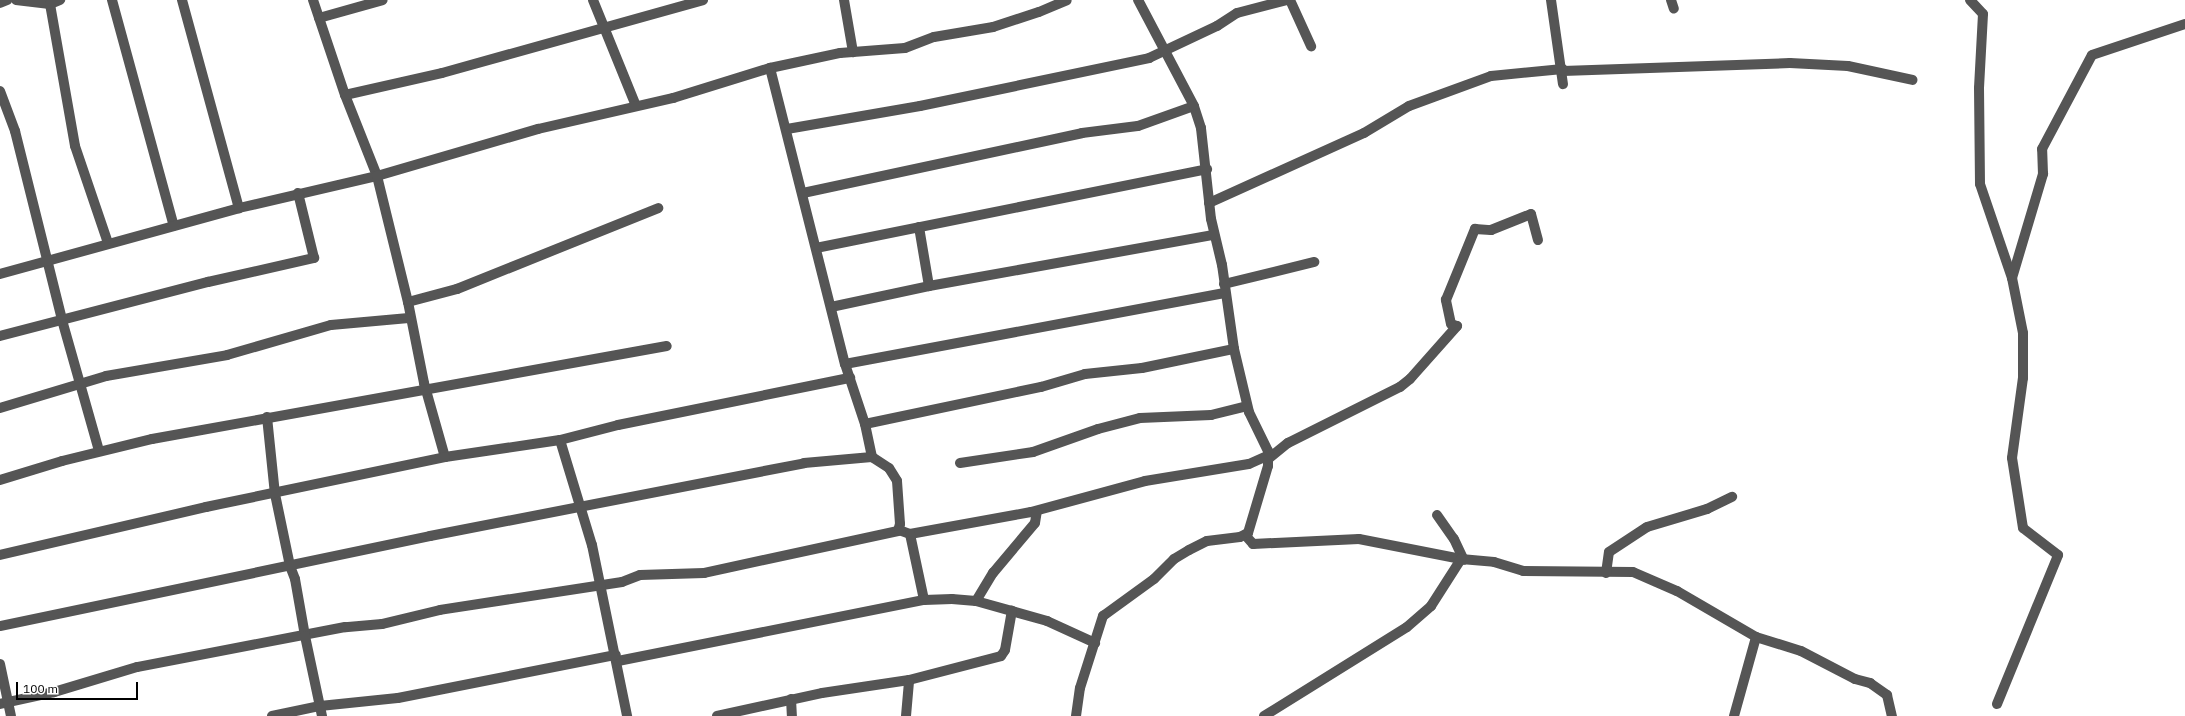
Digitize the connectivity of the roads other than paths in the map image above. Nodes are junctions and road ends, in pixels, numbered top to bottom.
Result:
1 (7, 0) edge
2 (16, 0) edge
3 (112, 0) edge
4 (182, 0) edge
5 (313, 0) edge
6 (383, 0) edge
7 (593, 0) edge
8 (703, 0) edge
9 (844, 0) edge
10 (1067, 0) edge
11 (1138, 0) edge
12 (1287, 0) edge
13 (1290, 0) edge
14 (1551, 0) edge
15 (1970, 0) edge
16 (55, 2) edge
17 (0, 3) edge
18 (320, 18) junction
19 (2185, 24) edge
20 (604, 28) junction
21 (1311, 46) dead end
22 (1164, 49) junction
23 (853, 52) junction
24 (770, 68) junction
25 (1563, 70) junction
26 (1913, 80) dead end
27 (1563, 84) dead end
28 (0, 91) edge
29 (345, 95) junction
30 (636, 106) junction
31 (1194, 106) junction
32 (787, 129) junction
33 (1207, 169) junction
34 (377, 176) junction
35 (298, 193) junction
36 (803, 193) junction
37 (1209, 203) junction
38 (239, 208) junction
39 (658, 208) dead end
40 (174, 226) junction
41 (919, 227) junction
42 (1213, 235) junction
43 (1538, 240) dead end
44 (108, 243) junction
45 (816, 248) junction
46 (48, 260) junction
47 (1314, 262) dead end
48 (0, 274) edge
49 (2012, 278) junction
50 (929, 286) junction
51 (1224, 288) junction
52 (408, 302) junction
53 (831, 307) junction
54 (409, 318) junction
55 (62, 320) junction
56 (0, 336) edge
57 (667, 346) dead end
58 (1234, 349) junction
59 (845, 364) junction
60 (850, 378) junction
61 (82, 386) junction
62 (426, 390) junction
63 (1247, 406) junction
64 (0, 408) edge
65 (267, 417) junction
66 (865, 424) junction
67 (560, 440) junction
68 (99, 451) junction
69 (445, 457) junction
70 (872, 457) junction
71 (1268, 457) junction
72 (960, 463) dead end
73 (0, 480) edge
74 (275, 494) junction
75 (1732, 497) dead end
76 (579, 508) junction
77 (1037, 511) junction
78 (1437, 515) dead end
79 (899, 530) junction
80 (910, 534) junction
81 (1244, 535) junction
82 (0, 556) edge
83 (1462, 560) junction
84 (290, 566) junction
85 (1606, 573) junction
86 (600, 586) junction
87 (924, 600) junction
88 (976, 600) junction
89 (1012, 611) junction
90 (0, 626) edge
91 (305, 636) junction
92 (1756, 637) junction
93 (1095, 643) junction
94 (617, 658) junction
95 (0, 664) edge
96 (908, 680) junction
97 (791, 699) junction
98 (4, 703) edge
99 (1997, 704) dead end
100 (321, 711) edge
101 (11, 716) edge
102 (272, 716) edge
103 (627, 716) edge
104 (717, 716) edge
105 (792, 716) edge
106 (906, 716) edge
107 (1076, 716) edge
108 (1264, 716) edge
109 (1734, 716) edge
110 (1892, 716) edge

1 - 17 street
2 - 16 street
3 - 40 street
4 - 38 street
5 - 18 street
6 - 18 street
7 - 20 street
8 - 20 street
9 - 23 street
10 - 23 street
11 - 22 street
12 - 22 street
13 - 21 street
14 - 25 street
15 - 49 street
16 - 44 street
18 - 29 street
19 - 49 street
20 - 29 street
20 - 30 street
22 - 31 street
22 - 32 street
23 - 24 street
24 - 30 street
24 - 32 street
25 - 26 street
25 - 27 street
25 - 37 street
28 - 46 street
29 - 34 street
30 - 34 street
31 - 33 street
31 - 36 street
32 - 36 street
33 - 37 street
33 - 41 street
34 - 35 street
34 - 52 street
35 - 38 street
35 - 55 street
36 - 45 street
37 - 42 street
38 - 40 street
39 - 52 street
40 - 44 street
41 - 45 street
41 - 50 street
42 - 50 street
42 - 51 street
43 - 71 street
44 - 46 street
45 - 53 street
46 - 48 street
46 - 55 street
47 - 51 street
49 - 99 street
50 - 53 street
51 - 58 street
51 - 59 street
52 - 54 street
53 - 59 street
54 - 61 street
54 - 62 street
55 - 56 street
55 - 61 street
57 - 62 street
58 - 63 street
58 - 66 street
59 - 60 street
60 - 66 street
60 - 67 street
61 - 64 street
61 - 68 street
62 - 65 street
62 - 69 street
63 - 71 street
63 - 72 street
65 - 68 street
65 - 74 street
66 - 70 street
67 - 69 street
67 - 76 street
68 - 73 street
69 - 74 street
70 - 76 street
70 - 79 street
71 - 77 street
71 - 81 street
74 - 82 street
74 - 84 street
75 - 85 street
76 - 84 street
76 - 86 street
77 - 80 street
77 - 88 street
78 - 83 street
79 - 80 street
79 - 86 street
80 - 87 street
81 - 83 street
81 - 93 street
83 - 85 street
83 - 108 street
84 - 90 street
84 - 91 street
85 - 92 street
86 - 91 street
86 - 94 street
87 - 88 street
87 - 94 street
88 - 89 street
89 - 93 street
89 - 96 street
91 - 98 street
91 - 100 street
92 - 109 street
92 - 110 street
93 - 107 street
94 - 100 street
94 - 103 street
95 - 98 street
96 - 97 street
96 - 106 street
97 - 104 street
97 - 105 street
98 - 101 street
100 - 102 street

